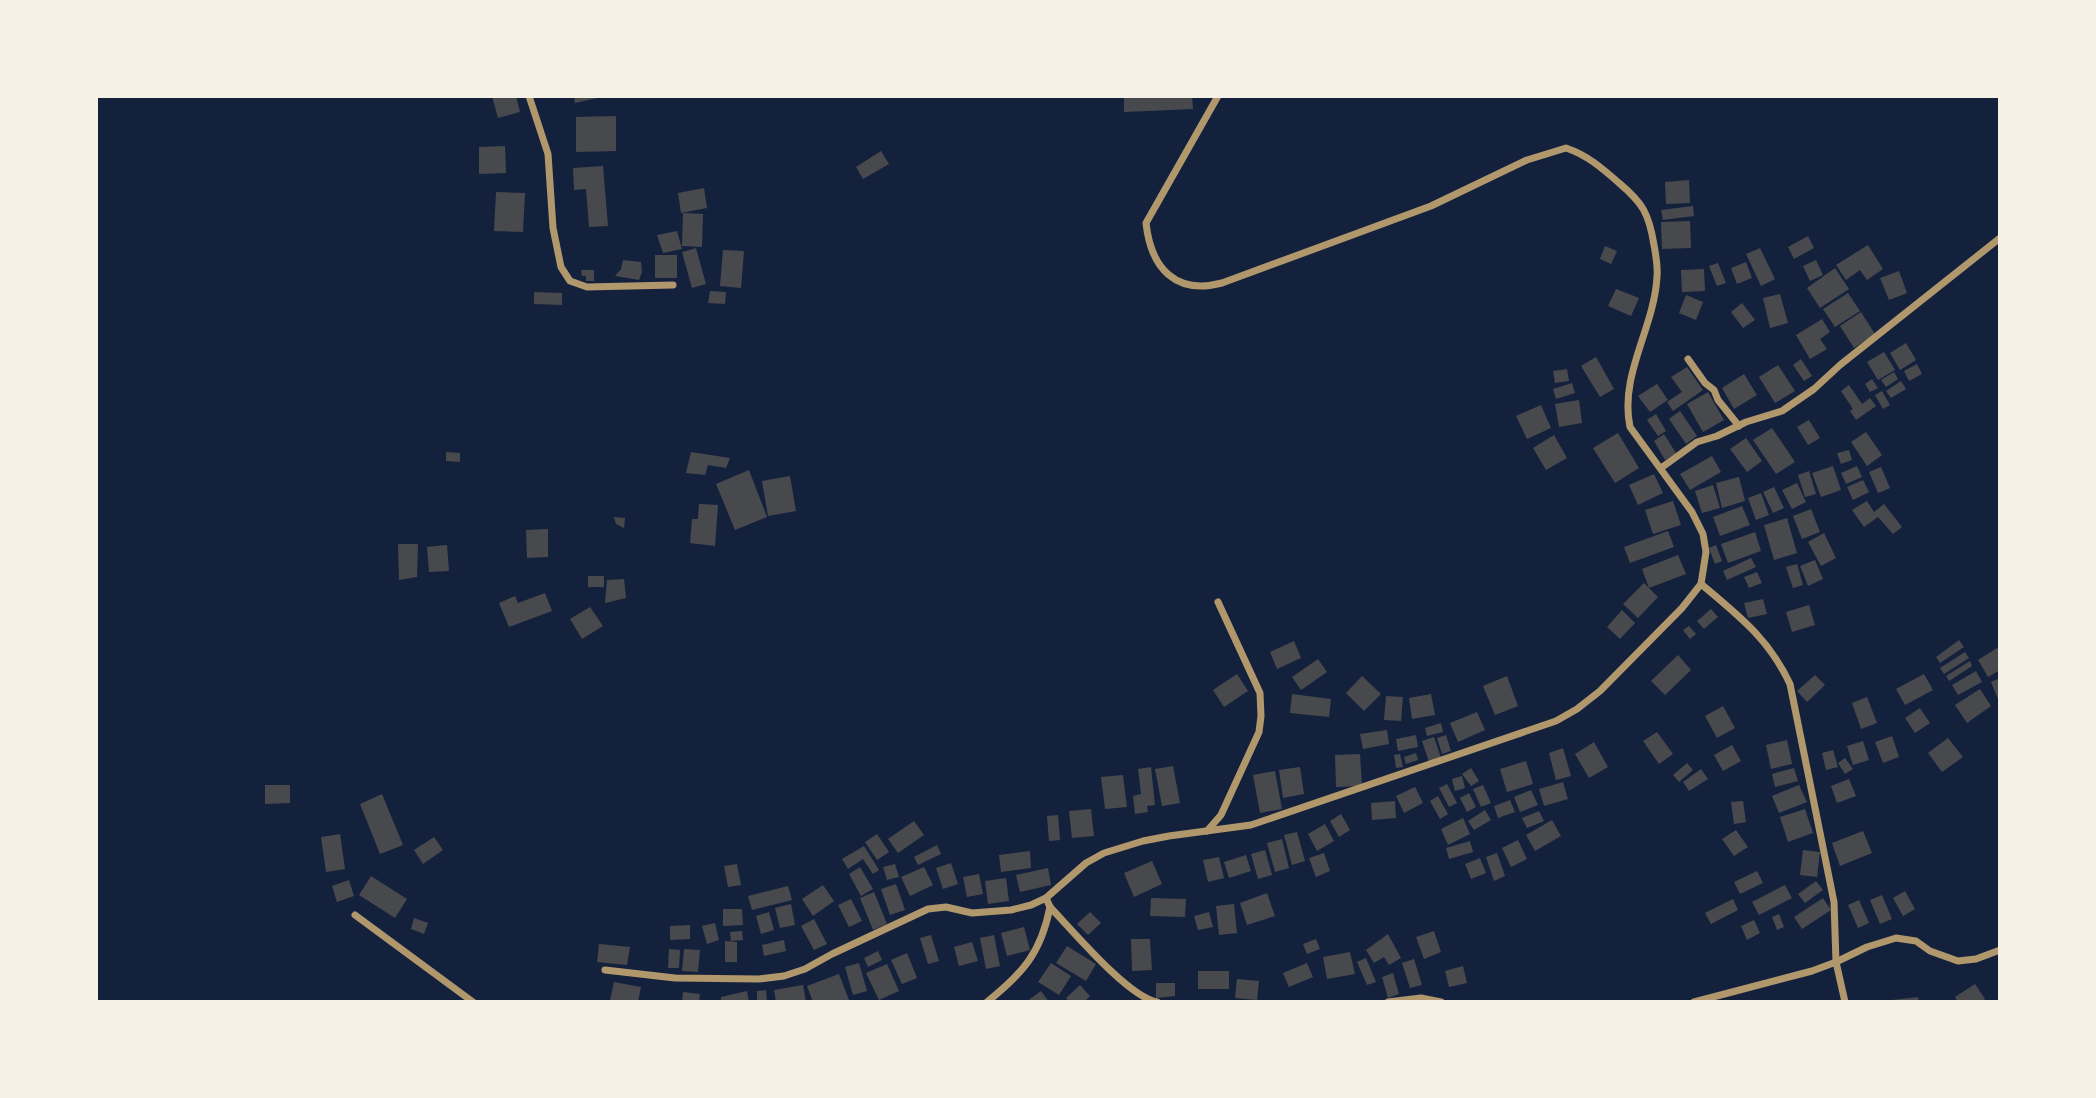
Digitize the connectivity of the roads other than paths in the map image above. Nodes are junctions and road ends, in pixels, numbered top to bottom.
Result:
1 (529, 96) edge
2 (1218, 96) edge
3 (2000, 238) edge
4 (673, 285) dead end
5 (1688, 359) dead end
6 (1739, 426) junction
7 (1661, 468) junction
8 (1701, 584) junction
9 (1218, 602) dead end
10 (1207, 832) junction
11 (1046, 898) junction
12 (1050, 907) junction
13 (355, 915) dead end
14 (2000, 950) edge
15 (1836, 962) junction
16 (605, 970) dead end
17 (474, 1002) edge
18 (987, 1002) edge
19 (1157, 1002) edge
20 (1388, 1002) edge
21 (1441, 1002) edge
22 (1694, 1002) edge
23 (1844, 1002) edge

1 - 4 street
2 - 7 street
3 - 6 street
5 - 6 street
6 - 7 street
7 - 8 street
8 - 10 street
8 - 15 street
9 - 10 street
10 - 11 street
11 - 12 street
11 - 16 street
12 - 18 street
12 - 19 street
13 - 17 street
14 - 15 street
15 - 22 street
15 - 23 street
20 - 21 street

